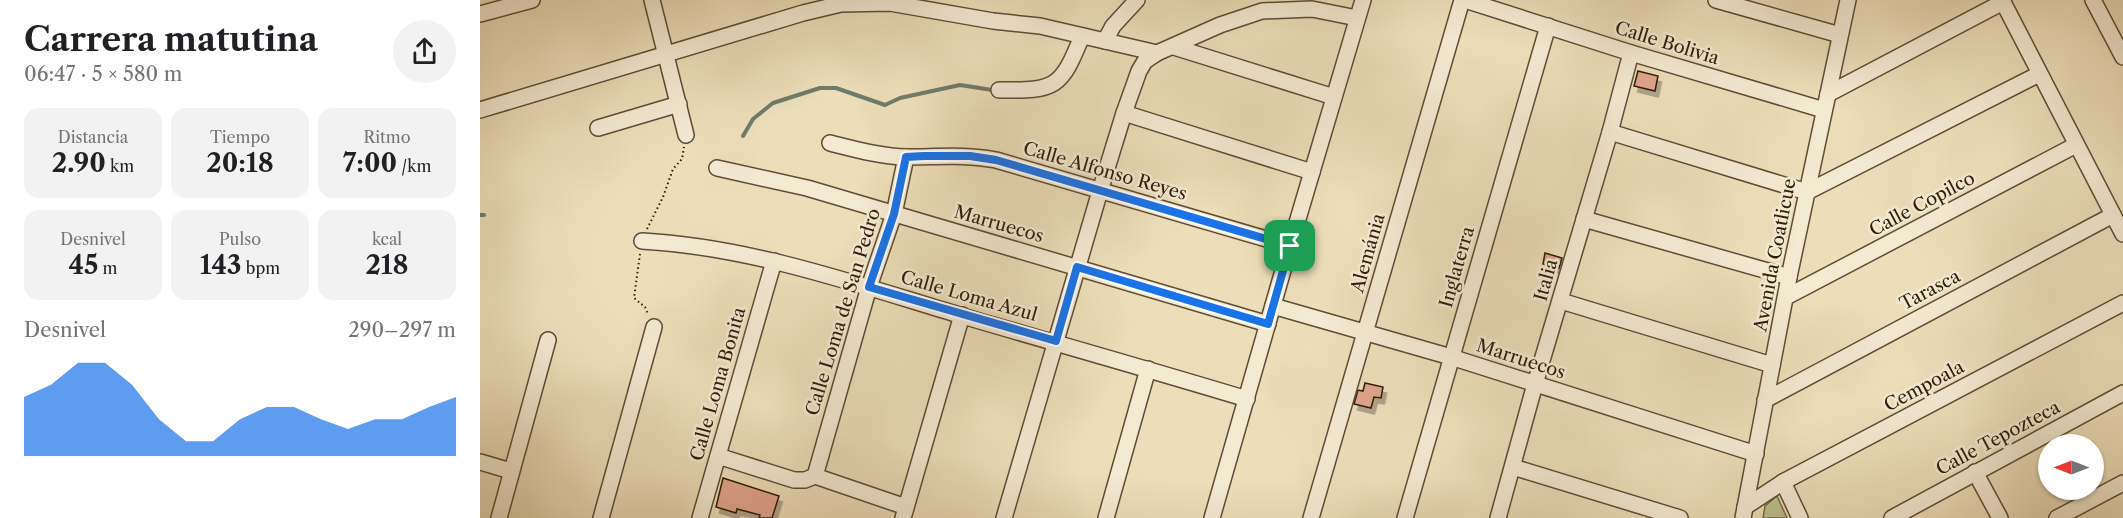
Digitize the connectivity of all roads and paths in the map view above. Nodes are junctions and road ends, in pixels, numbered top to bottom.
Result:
1 (532, 0) edge
2 (652, 0) edge
3 (1137, 0) edge
4 (1363, 0) edge
5 (1464, 0) edge
6 (1716, 0) edge
7 (1848, 0) edge
8 (2093, 0) edge
9 (2002, 1) edge
10 (935, 5) edge
11 (480, 14) edge
12 (1358, 18) junction
13 (1548, 26) junction
14 (1840, 35) junction
15 (1082, 36) junction
16 (1106, 40) junction
17 (1174, 46) junction
18 (1157, 53) junction
19 (1630, 53) junction
20 (666, 55) junction
21 (2123, 57) edge
22 (2039, 74) junction
23 (999, 90) dead end
24 (1828, 94) junction
25 (1334, 97) junction
26 (679, 104) junction
27 (480, 110) edge
28 (1824, 110) junction
29 (1124, 113) junction
30 (598, 128) dead end
31 (1610, 132) junction
32 (686, 135) dead end
33 (830, 143) dead end
34 (2076, 145) junction
35 (906, 157) junction
36 (717, 168) dead end
37 (1312, 172) junction
38 (1100, 190) junction
39 (1807, 192) junction
40 (894, 214) junction
41 (2113, 215) junction
42 (1584, 219) junction
43 (2123, 234) edge
44 (642, 241) dead end
45 (1290, 246) junction
46 (774, 261) junction
47 (1077, 267) junction
48 (1789, 277) junction
49 (869, 287) junction
50 (1786, 297) junction
51 (1561, 301) junction
52 (2123, 303) edge
53 (1273, 306) junction
54 (962, 315) junction
55 (1268, 324) junction
56 (654, 327) dead end
57 (1365, 331) junction
58 (548, 340) dead end
59 (1056, 341) junction
60 (1452, 357) junction
61 (1772, 365) junction
62 (1148, 369) junction
63 (1535, 384) junction
64 (2123, 393) edge
65 (1247, 399) junction
66 (1766, 400) junction
67 (1756, 454) junction
68 (718, 456) junction
69 (480, 462) edge
70 (1513, 468) junction
71 (511, 471) junction
72 (1975, 472) junction
73 (815, 476) junction
74 (1783, 482) junction
75 (2123, 483) edge
76 (905, 512) edge
77 (1744, 512) edge
78 (498, 518) edge
79 (601, 518) edge
80 (700, 518) edge
81 (1004, 518) edge
82 (1106, 518) edge
83 (1212, 518) edge
84 (1311, 518) edge
85 (1405, 518) edge
86 (1498, 518) edge
87 (1680, 518) edge
88 (1800, 518) edge
89 (1892, 518) edge
90 (2000, 518) edge
91 (2057, 518) edge

1 - 11 street
2 - 20 street
3 - 16 street
4 - 12 street
5 - 13 street, Calle Bolivia
5 - 57 street, Alemánia
6 - 14 street
7 - 14 street, Avenida Coatlicue
8 - 21 street
9 - 22 street
9 - 24 street
10 - 15 street
10 - 20 street
12 - 17 street
12 - 25 street
13 - 19 street, Calle Bolivia
13 - 60 street, Inglaterra
14 - 24 street, Avenida Coatlicue
15 - 16 street
15 - 23 street
16 - 18 street
17 - 18 street
17 - 25 street
18 - 29 street
19 - 28 street, Calle Bolivia
19 - 31 street, Italia
20 - 26 street
20 - 27 street
22 - 34 street
22 - 39 street
24 - 28 street, Avenida Coatlicue
25 - 37 street
26 - 30 street
26 - 32 street
28 - 39 street, Avenida Coatlicue
29 - 37 street
29 - 38 street
31 - 39 street
31 - 42 street, Italia
33 - 35 street, Calle Alfonso Reyes
34 - 41 street
34 - 50 street, Calle Copilco
35 - 38 street, Calle Alfonso Reyes
35 - 40 street, Calle Loma de San Pedro
36 - 40 street, Marruecos
37 - 45 street
38 - 45 street, Calle Alfonso Reyes
38 - 47 street
39 - 48 street, Avenida Coatlicue
40 - 47 street, Marruecos
40 - 49 street, Calle Loma de San Pedro
41 - 43 street
41 - 66 street, Tarasca
42 - 48 street
42 - 51 street, Italia
44 - 46 street, Calle Loma Azul
45 - 53 street
46 - 49 street, Calle Loma Azul
46 - 68 street, Calle Loma Bonita
47 - 55 street, Marruecos
47 - 59 street
48 - 50 street, Avenida Coatlicue
49 - 54 street, Calle Loma Azul
49 - 73 street, Calle Loma de San Pedro
50 - 61 street, Avenida Coatlicue
51 - 61 street
51 - 63 street, Italia
52 - 74 street, Cempoala
53 - 55 street
53 - 57 street, Marruecos
54 - 59 street, Calle Loma Azul
54 - 76 street
55 - 65 street
56 - 79 street
57 - 60 street, Marruecos
57 - 84 street, Alemánia
58 - 71 street
59 - 62 street, Calle Loma Azul
59 - 81 street
60 - 63 street, Marruecos
60 - 85 street, Inglaterra
61 - 66 street, Avenida Coatlicue
62 - 65 street, Calle Loma Azul
62 - 82 street
63 - 67 street, Marruecos
63 - 70 street, Italia
64 - 72 street, Calle Tepozteca
65 - 83 street
66 - 67 street, Avenida Coatlicue
67 - 77 street, Avenida Coatlicue
68 - 73 street
68 - 80 street, Calle Loma Bonita
69 - 71 street
70 - 86 street, Italia
70 - 87 street
71 - 78 street
72 - 89 street, Calle Tepozteca
72 - 90 street
73 - 76 street
74 - 77 street, Cempoala
74 - 88 street
75 - 91 street

